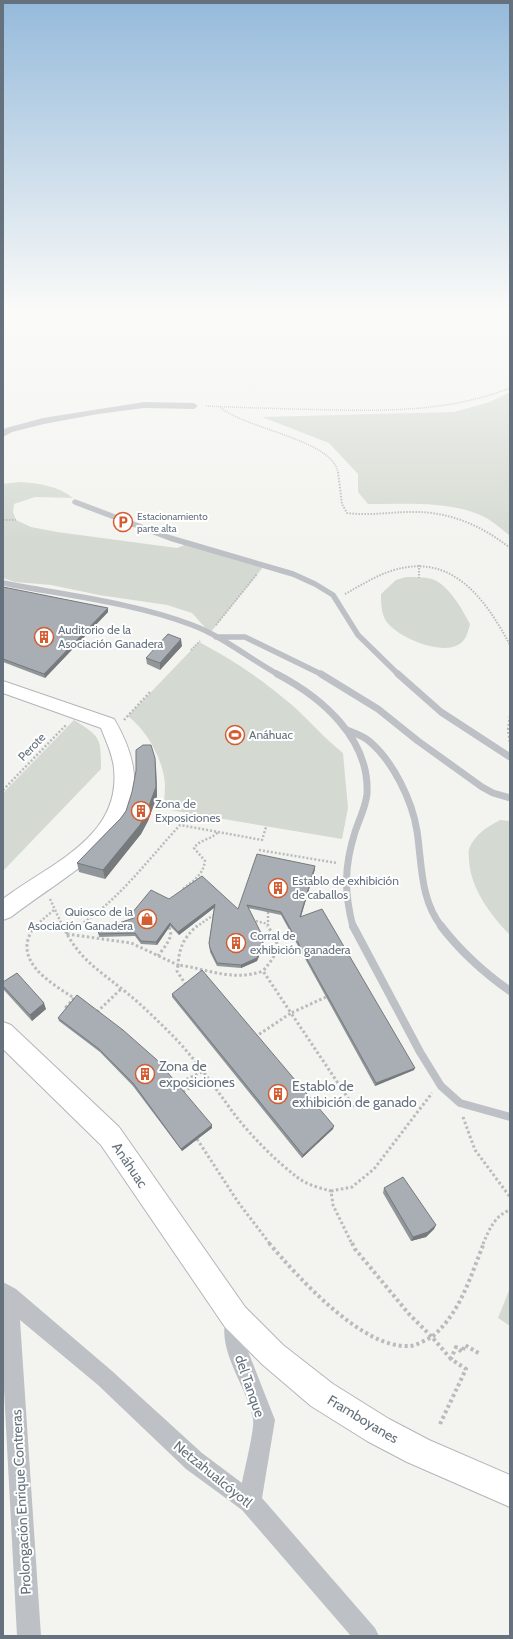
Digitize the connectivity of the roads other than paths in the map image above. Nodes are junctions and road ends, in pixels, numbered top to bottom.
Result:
1 (194, 406) road end
2 (3, 434) edge
3 (75, 502) dead end
4 (3, 583) edge
5 (213, 635) junction
6 (3, 687) edge
7 (346, 730) junction
8 (510, 757) edge
9 (510, 798) edge
10 (3, 911) edge
11 (510, 991) edge
12 (3, 1033) edge
13 (510, 1116) edge
14 (6, 1294) edge
15 (235, 1317) junction
16 (510, 1491) edge
17 (250, 1502) junction
18 (28, 1636) edge
19 (367, 1636) edge

1 - 2 street
3 - 8 lane
4 - 5 lane
5 - 7 lane
5 - 9 lane
6 - 10 street
7 - 11 lane
7 - 13 lane
12 - 15 street, Anáhuac
14 - 17 street, Netzahualcóyotl
14 - 18 street, Prolongación Enrique Contreras
15 - 16 street, Framboyanes
15 - 17 street, del Tanque
17 - 19 street, Netzahualcóyotl

